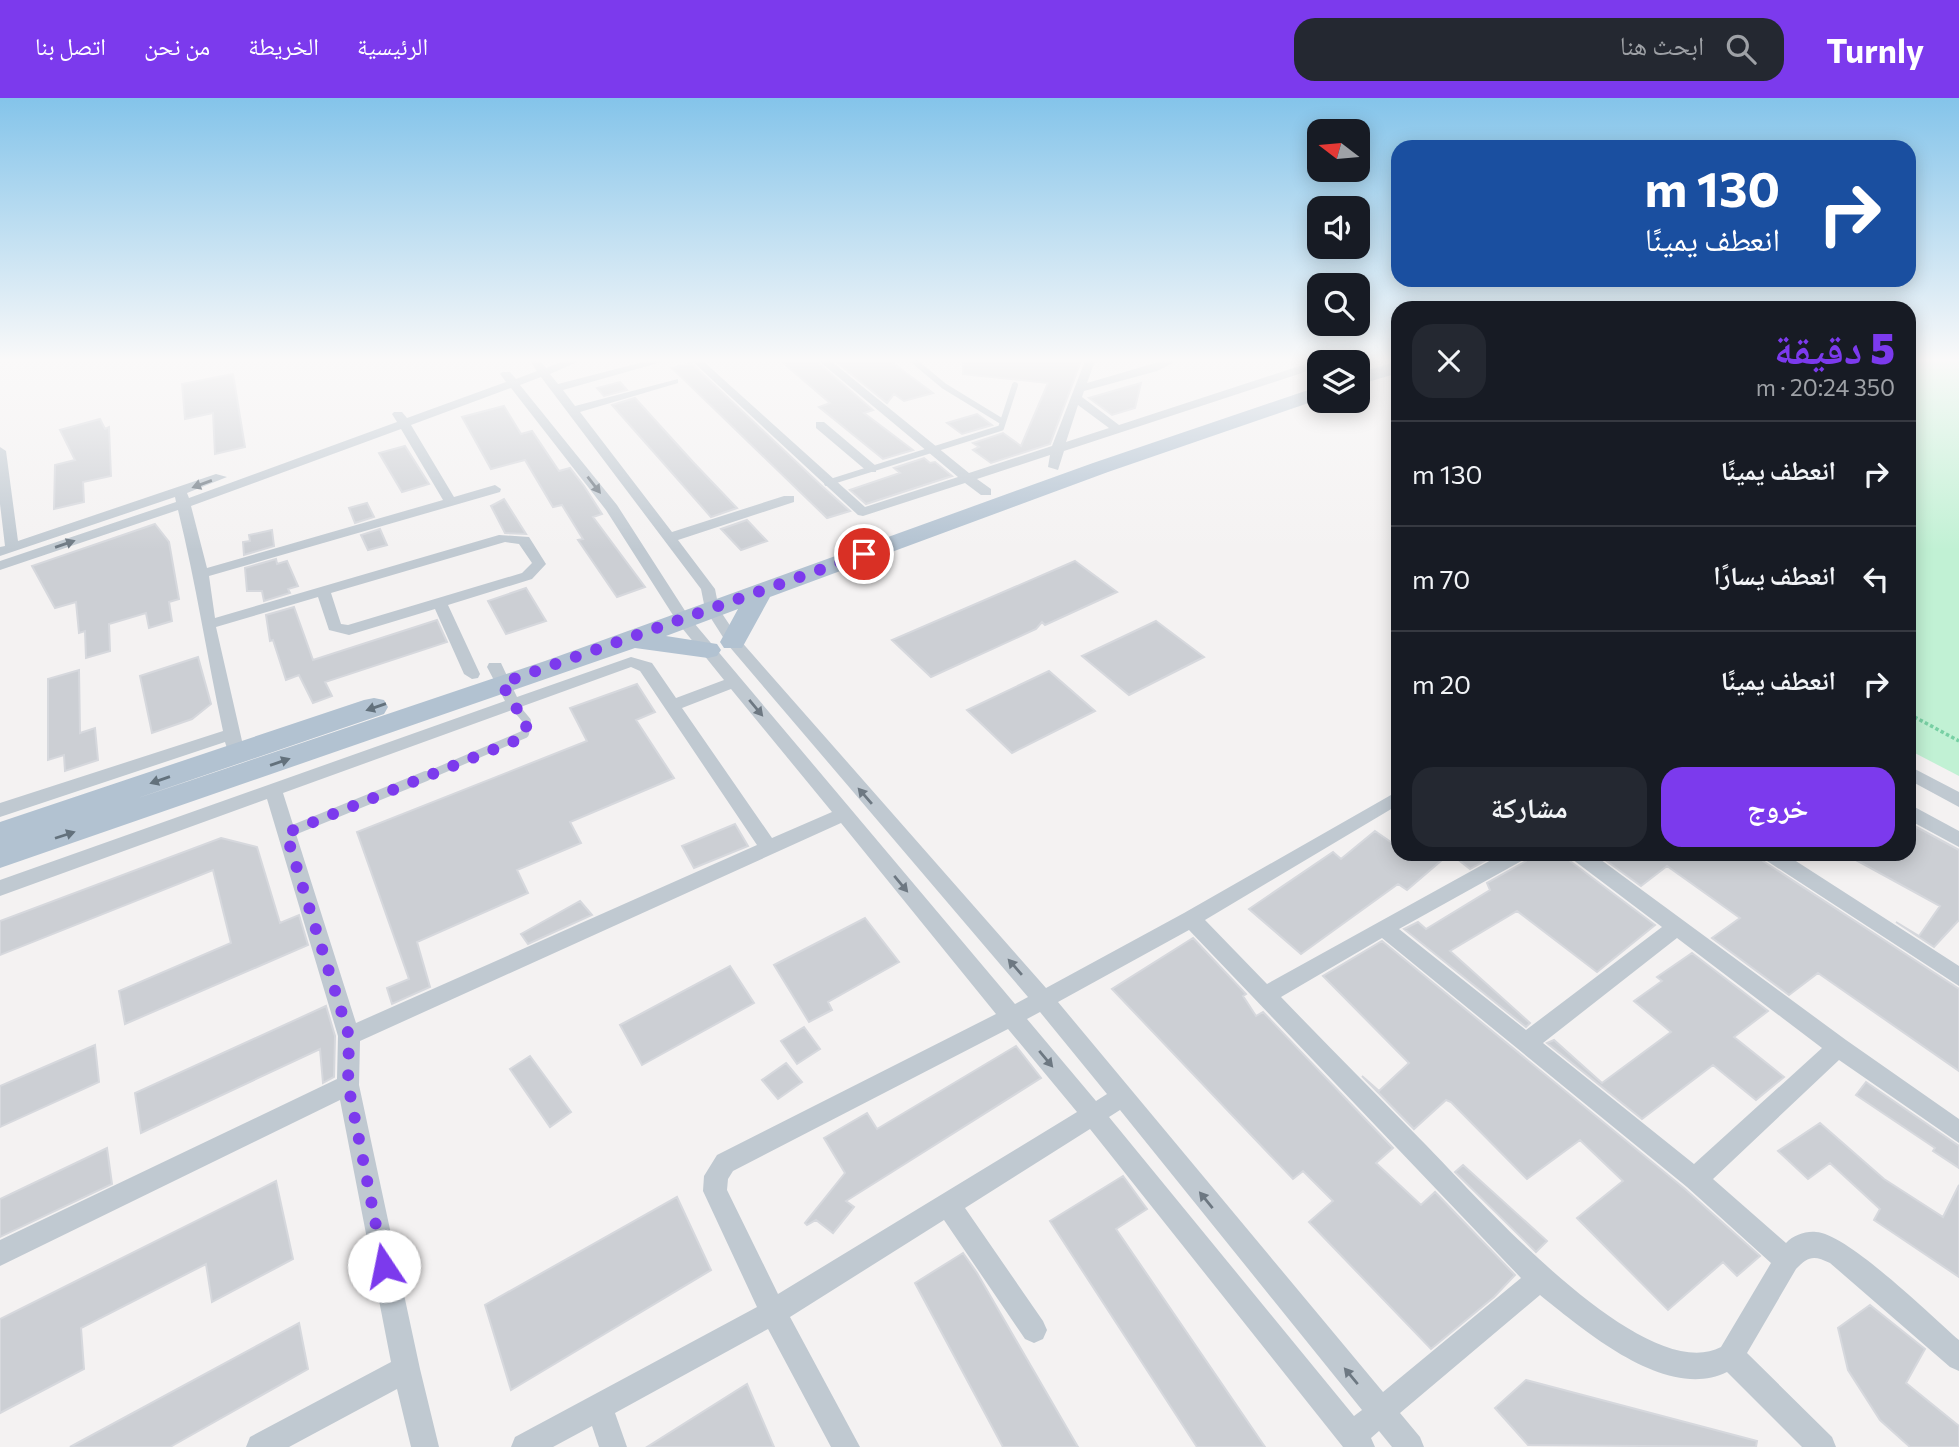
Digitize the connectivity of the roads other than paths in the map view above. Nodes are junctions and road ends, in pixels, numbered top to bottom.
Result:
1 (385, 424) edge
2 (405, 424) edge
3 (546, 424) edge
4 (581, 424) edge
5 (764, 424) edge
6 (899, 424) edge
7 (1002, 424) edge
8 (1068, 424) edge
9 (1112, 424) edge
10 (1127, 424) edge
11 (1162, 424) edge
12 (1227, 424) edge
13 (820, 425) dead end
14 (1115, 427) junction
15 (0, 451) edge
16 (931, 451) junction
17 (1056, 458) junction
18 (872, 469) junction
19 (827, 483) junction
20 (978, 486) junction
21 (495, 489) dead end
22 (182, 498) junction
23 (789, 499) dead end
24 (450, 501) junction
25 (669, 538) junction
26 (6, 550) edge
27 (0, 566) edge
28 (201, 574) junction
29 (323, 591) junction
30 (761, 591) junction
31 (710, 599) junction
32 (440, 603) junction
33 (676, 612) junction
34 (208, 625) junction
35 (626, 639) junction
36 (733, 642) junction
37 (708, 650) junction
38 (495, 682) junction
39 (734, 682) junction
40 (673, 705) junction
41 (234, 744) junction
42 (1916, 776) edge
43 (274, 793) junction
44 (1959, 800) edge
45 (1391, 801) edge
46 (0, 810) edge
47 (844, 814) junction
48 (1916, 815) edge
49 (286, 833) junction
50 (0, 834) edge
51 (1959, 840) edge
52 (769, 848) junction
53 (0, 856) edge
54 (1505, 861) edge
55 (1589, 861) edge
56 (1782, 861) edge
57 (0, 888) edge
58 (1191, 919) junction
59 (1676, 926) junction
60 (1383, 928) junction
61 (1959, 977) edge
62 (1266, 995) junction
63 (1042, 998) junction
64 (1012, 1017) junction
65 (349, 1036) junction
66 (1528, 1042) junction
67 (1838, 1047) junction
68 (348, 1084) junction
69 (1122, 1097) junction
70 (1093, 1115) junction
71 (1959, 1132) edge
72 (1695, 1179) junction
73 (949, 1206) junction
74 (0, 1253) edge
75 (1787, 1260) junction
76 (1540, 1279) junction
77 (773, 1312) junction
78 (1034, 1330) dead end
79 (1730, 1356) junction
80 (1959, 1358) edge
81 (406, 1369) junction
82 (599, 1407) junction
83 (1381, 1411) junction
84 (1356, 1442) edge
85 (260, 1447) edge
86 (425, 1447) edge
87 (526, 1447) edge
88 (613, 1447) edge
89 (846, 1447) edge
90 (1410, 1447) edge
91 (1822, 1447) edge

1 - 22 street
2 - 24 street
3 -> 33 street
4 - 25 street
5 - 19 street
6 - 16 street
7 - 16 lane
8 - 17 street
9 - 14 street
10 - 14 street
11 - 17 main road
12 - 30 main road
13 - 18 street
14 - 17 street
15 - 26 street
16 - 18 lane
16 - 20 street
17 - 20 main road
18 - 19 lane
19 - 20 street
20 - 31 main road
21 - 24 street
22 - 26 street
27 -> 22 street
22 - 28 street
23 - 25 street
24 - 28 street
25 - 31 street
28 - 34 street
29 - 32 street
29 - 32 street
29 - 34 street
30 - 31 main road
30 - 36 main road
31 - 33 main road
31 - 36 street
32 - 38 street
33 - 35 main road
33 - 37 street
33 - 38 main road
34 - 41 street
35 - 37 main road
35 - 38 main road
63 -> 36 street
37 - 39 street
38 - 40 street
38 -> 41 main road
38 - 43 street
38 - 49 lane
53 -> 38 main road
39 - 40 street
39 -> 47 street
40 - 52 street
41 - 46 street
41 -> 50 main road
42 - 44 street
43 - 49 street
43 - 57 street
45 - 58 street
47 - 52 street
47 -> 64 street
48 - 51 street
49 - 65 street
52 - 65 street
54 - 60 street
55 - 59 street
56 - 61 street
58 - 62 street
58 - 63 street
59 - 66 street
59 - 67 street
60 - 62 street
60 - 66 street
62 - 76 street
63 - 64 street
63 - 69 street
64 -> 70 street
64 - 77 street
65 - 68 street
66 - 72 street
67 - 71 street
67 - 72 street
68 - 74 street
68 - 81 street
69 - 70 street
83 -> 69 street
70 - 73 street
70 - 84 street
72 - 75 street
73 - 77 street
73 - 78 street
75 - 79 street
75 - 80 street
76 - 79 street
76 - 83 street
77 - 82 street
77 - 89 street
79 - 91 street
81 - 85 street
81 - 86 street
82 - 87 street
82 - 88 street
83 - 84 street
83 - 90 street

